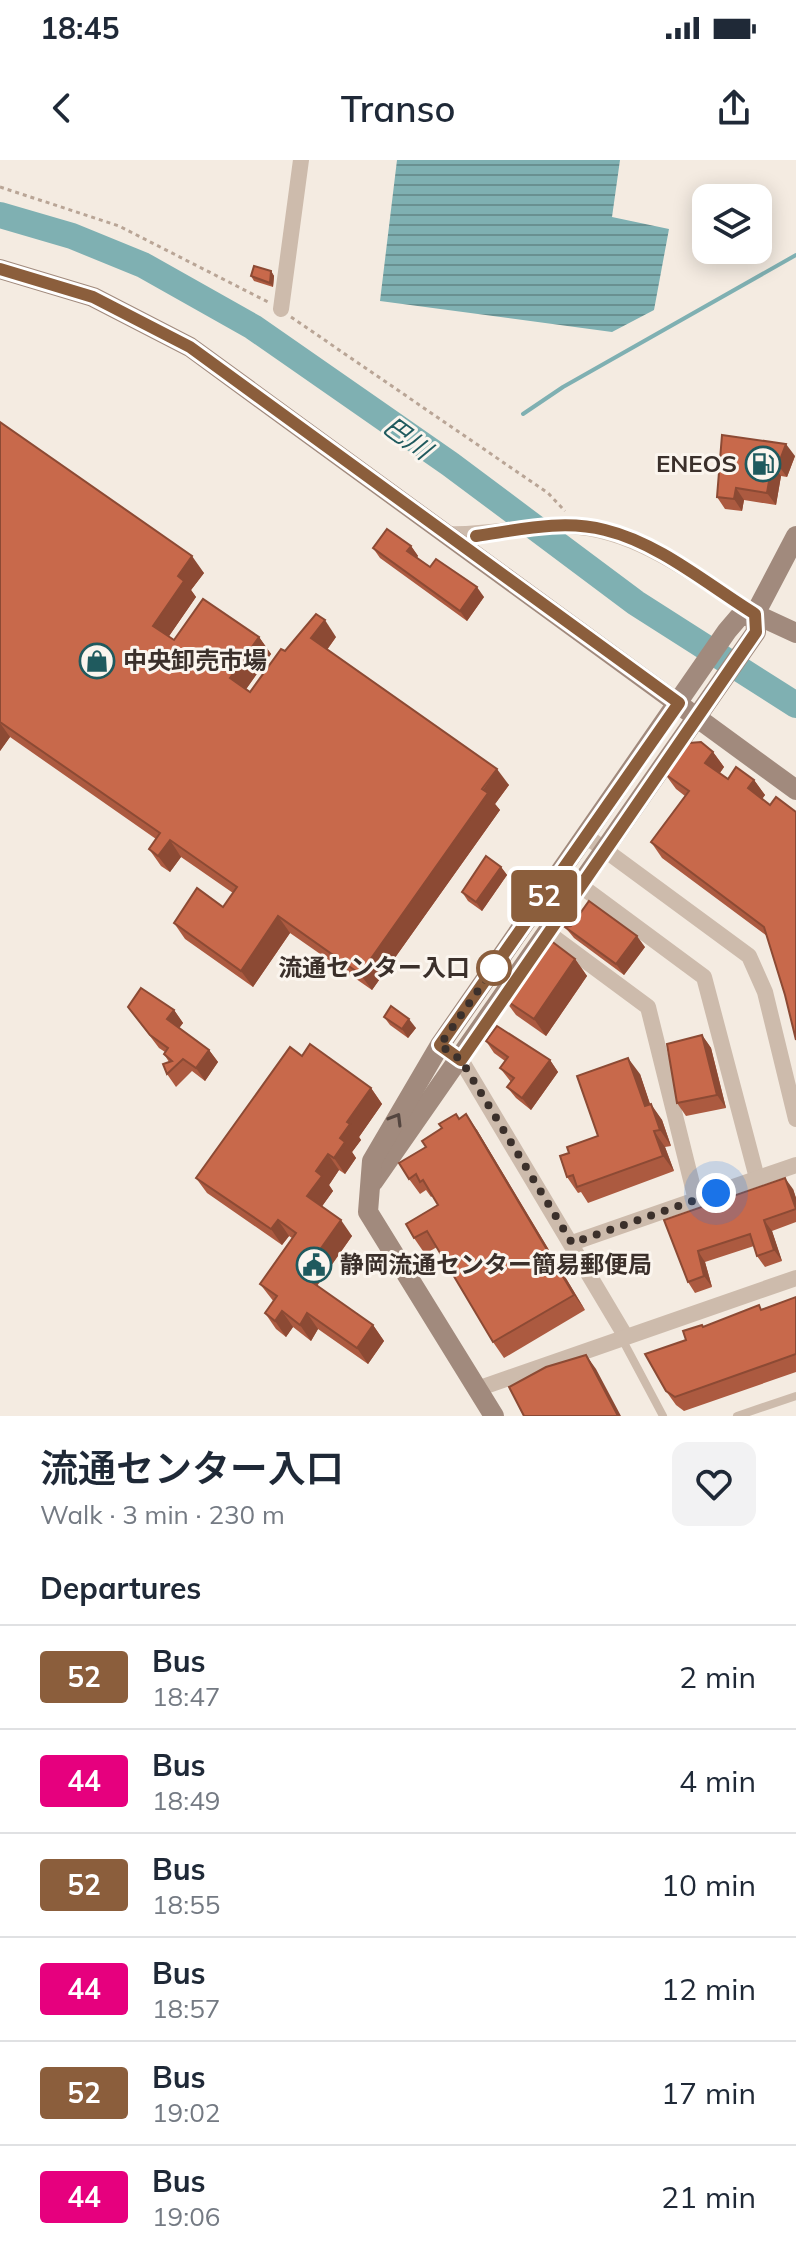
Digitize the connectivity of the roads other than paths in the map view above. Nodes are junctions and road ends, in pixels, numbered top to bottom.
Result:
1 (301, 160) edge
2 (0, 269) edge
3 (281, 309) road end
4 (446, 534) junction
5 (796, 536) edge
6 (755, 614) junction
7 (796, 633) edge
8 (679, 703) junction
9 (698, 717) junction
10 (796, 790) edge
11 (586, 836) junction
12 (606, 850) junction
13 (581, 886) junction
14 (548, 933) junction
15 (440, 1045) junction
16 (461, 1060) junction
17 (796, 1119) edge
18 (796, 1165) edge
19 (757, 1178) junction
20 (367, 1190) junction
21 (696, 1200) junction
22 (572, 1243) junction
23 (796, 1278) edge
24 (624, 1338) junction
25 (477, 1389) junction
26 (796, 1396) edge
27 (494, 1416) edge
28 (663, 1416) edge
29 (737, 1416) edge

1 - 3 street
2 - 4 street
4 - 6 street
4 - 8 street
5 - 6 street
6 - 7 street
6 - 8 street
6 - 9 street
8 - 9 street
8 - 11 street
9 - 10 street
9 - 12 street
11 - 12 street
11 - 15 street
12 - 13 street
12 - 17 street
13 - 14 street
13 - 19 street
14 - 16 street
14 - 21 street
15 - 16 street
20 -> 15 street
16 - 20 street
16 - 22 street
18 - 19 street
19 - 21 street
20 - 25 street
21 - 22 street
22 - 24 street
23 - 24 street
24 - 25 street
24 - 28 lane
25 - 27 street
26 - 29 lane

